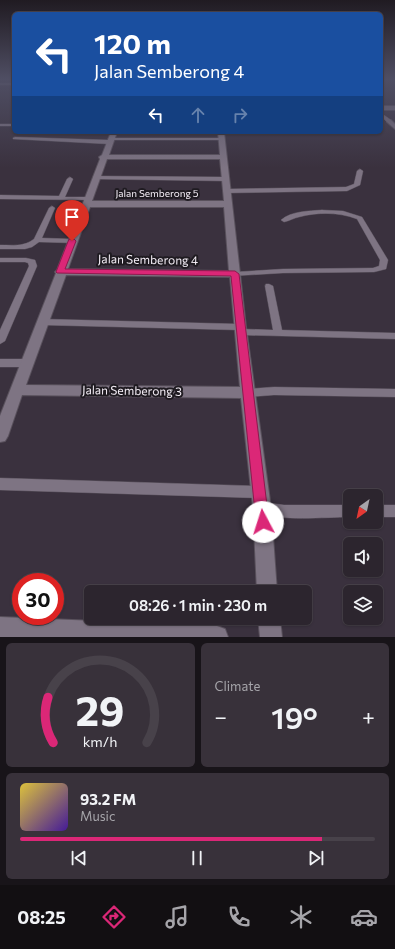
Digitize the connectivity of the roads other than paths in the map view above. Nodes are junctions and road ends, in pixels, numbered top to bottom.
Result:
1 (383, 116) edge
2 (390, 122) joint
3 (0, 125) edge
4 (12, 125) edge
5 (395, 127) edge
6 (221, 136) edge
7 (111, 137) edge
8 (15, 138) dead end
9 (103, 157) junction
10 (222, 157) junction
11 (360, 171) dead end
12 (95, 178) junction
13 (70, 179) dead end
14 (225, 185) junction
15 (0, 197) edge
16 (61, 198) junction
17 (87, 201) junction
18 (227, 204) junction
19 (52, 208) dead end
20 (284, 220) dead end
21 (37, 240) junction
22 (72, 241) junction
23 (0, 247) edge
24 (0, 260) edge
25 (60, 272) junction
26 (235, 274) junction
27 (269, 286) dead end
28 (42, 322) junction
29 (241, 329) junction
30 (278, 333) junction
31 (395, 336) edge
32 (0, 341) edge
33 (0, 363) edge
34 (27, 363) junction
35 (17, 390) junction
36 (248, 393) junction
37 (395, 393) edge
38 (0, 436) edge
39 (0, 484) edge
40 (259, 492) junction
41 (262, 508) junction
42 (343, 510) edge
43 (383, 511) edge
44 (395, 511) edge
45 (267, 585) edge
46 (269, 625) edge
47 (0, 628) edge
48 (217, 637) edge
49 (270, 637) edge

1 - 2 lane
2 - 5 street
3 - 4 lane
6 - 7 lane
6 - 10 street
7 - 8 lane
7 - 9 street
9 - 10 street
9 - 12 street
10 - 14 street
11 - 14 lane
12 - 14 lane
12 - 17 street
13 - 16 lane
14 - 18 street
15 - 16 lane
16 - 17 lane
17 - 18 street, Jalan Semberong 5
17 - 22 street
18 - 26 street
19 - 21 lane
20 - 26 lane
21 - 22 lane
21 - 23 lane
22 - 25 street
24 - 32 lane
25 - 26 street, Jalan Semberong 4
25 - 28 street
26 - 29 street
27 - 30 lane
28 - 29 lane
28 - 34 street
29 - 30 lane
29 - 36 street
30 - 31 lane
33 - 34 lane
34 - 35 street
35 - 36 street, Jalan Semberong 3
35 - 38 street
36 - 37 lane
36 - 40 street
39 - 40 lane
40 - 41 street
41 - 42 lane
41 - 45 street
43 - 44 lane
46 - 49 street
47 - 48 street

